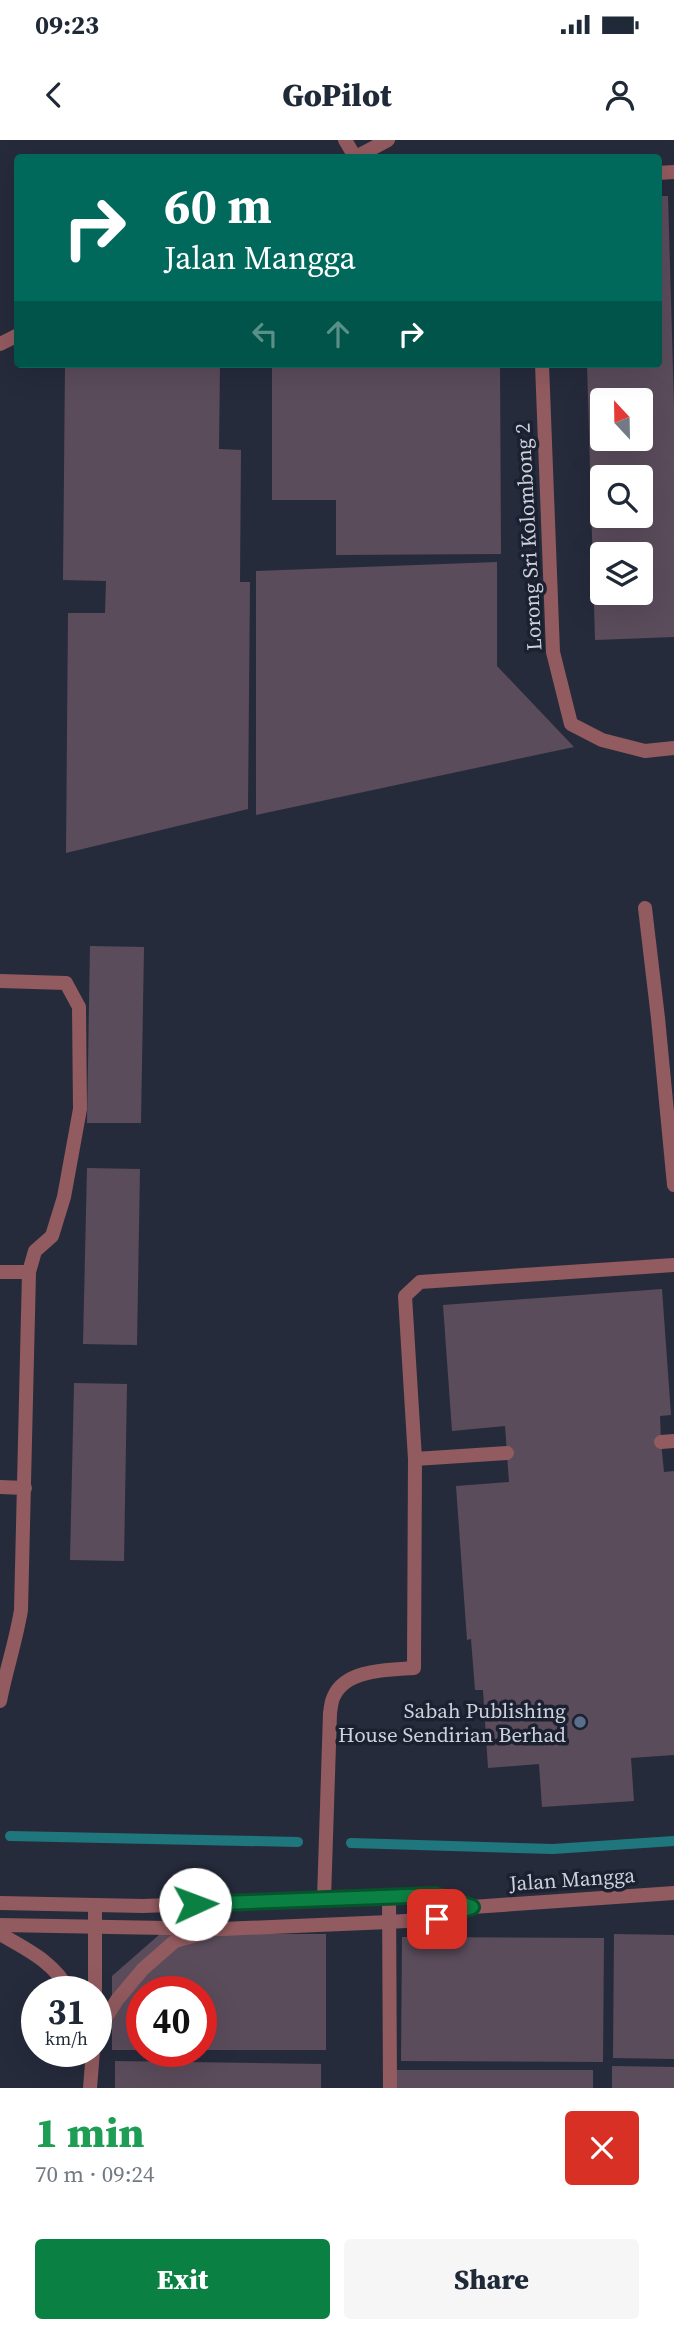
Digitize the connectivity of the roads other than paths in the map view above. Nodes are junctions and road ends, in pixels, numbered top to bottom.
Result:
1 (388, 140) edge
2 (360, 154) edge
3 (542, 368) edge
4 (674, 748) edge
5 (645, 908) dead end
6 (0, 981) edge
7 (674, 1185) edge
8 (674, 1265) edge
9 (0, 1272) edge
10 (29, 1272) junction
11 (507, 1453) dead end
12 (415, 1459) junction
13 (0, 1487) edge
14 (24, 1488) junction
15 (3, 1666) edge
16 (0, 1701) edge
17 (674, 1893) edge
18 (389, 1897) junction
19 (324, 1899) junction
20 (0, 1903) edge
21 (95, 1905) junction
22 (472, 1907) junction
23 (389, 1922) junction
24 (0, 1925) edge
25 (95, 1928) junction
26 (219, 1928) junction
27 (0, 1934) edge
28 (60, 1976) edge
29 (94, 1976) edge
30 (112, 2008) edge
31 (91, 2067) edge
32 (89, 2088) edge
33 (390, 2088) edge

1 - 2 street
3 - 4 street, Lorong Sri Kolombong 2
5 - 7 street
6 - 10 street
8 - 12 street
9 - 10 street
10 - 14 street
11 - 12 street
12 - 19 street
13 - 14 street
14 - 15 street
15 - 16 street
17 - 22 street, Jalan Mangga
18 - 19 street, Jalan Mangga
18 - 22 street, Jalan Mangga
18 - 23 street
19 - 21 street, Jalan Mangga
20 - 21 street, Jalan Mangga
21 - 25 street
22 - 23 street, Jalan Mangga
23 - 26 street, Jalan Mangga
23 - 33 street
24 - 25 street, Jalan Mangga
25 - 26 street, Jalan Mangga
25 - 29 street
26 - 30 street
27 - 28 street
31 - 32 street

